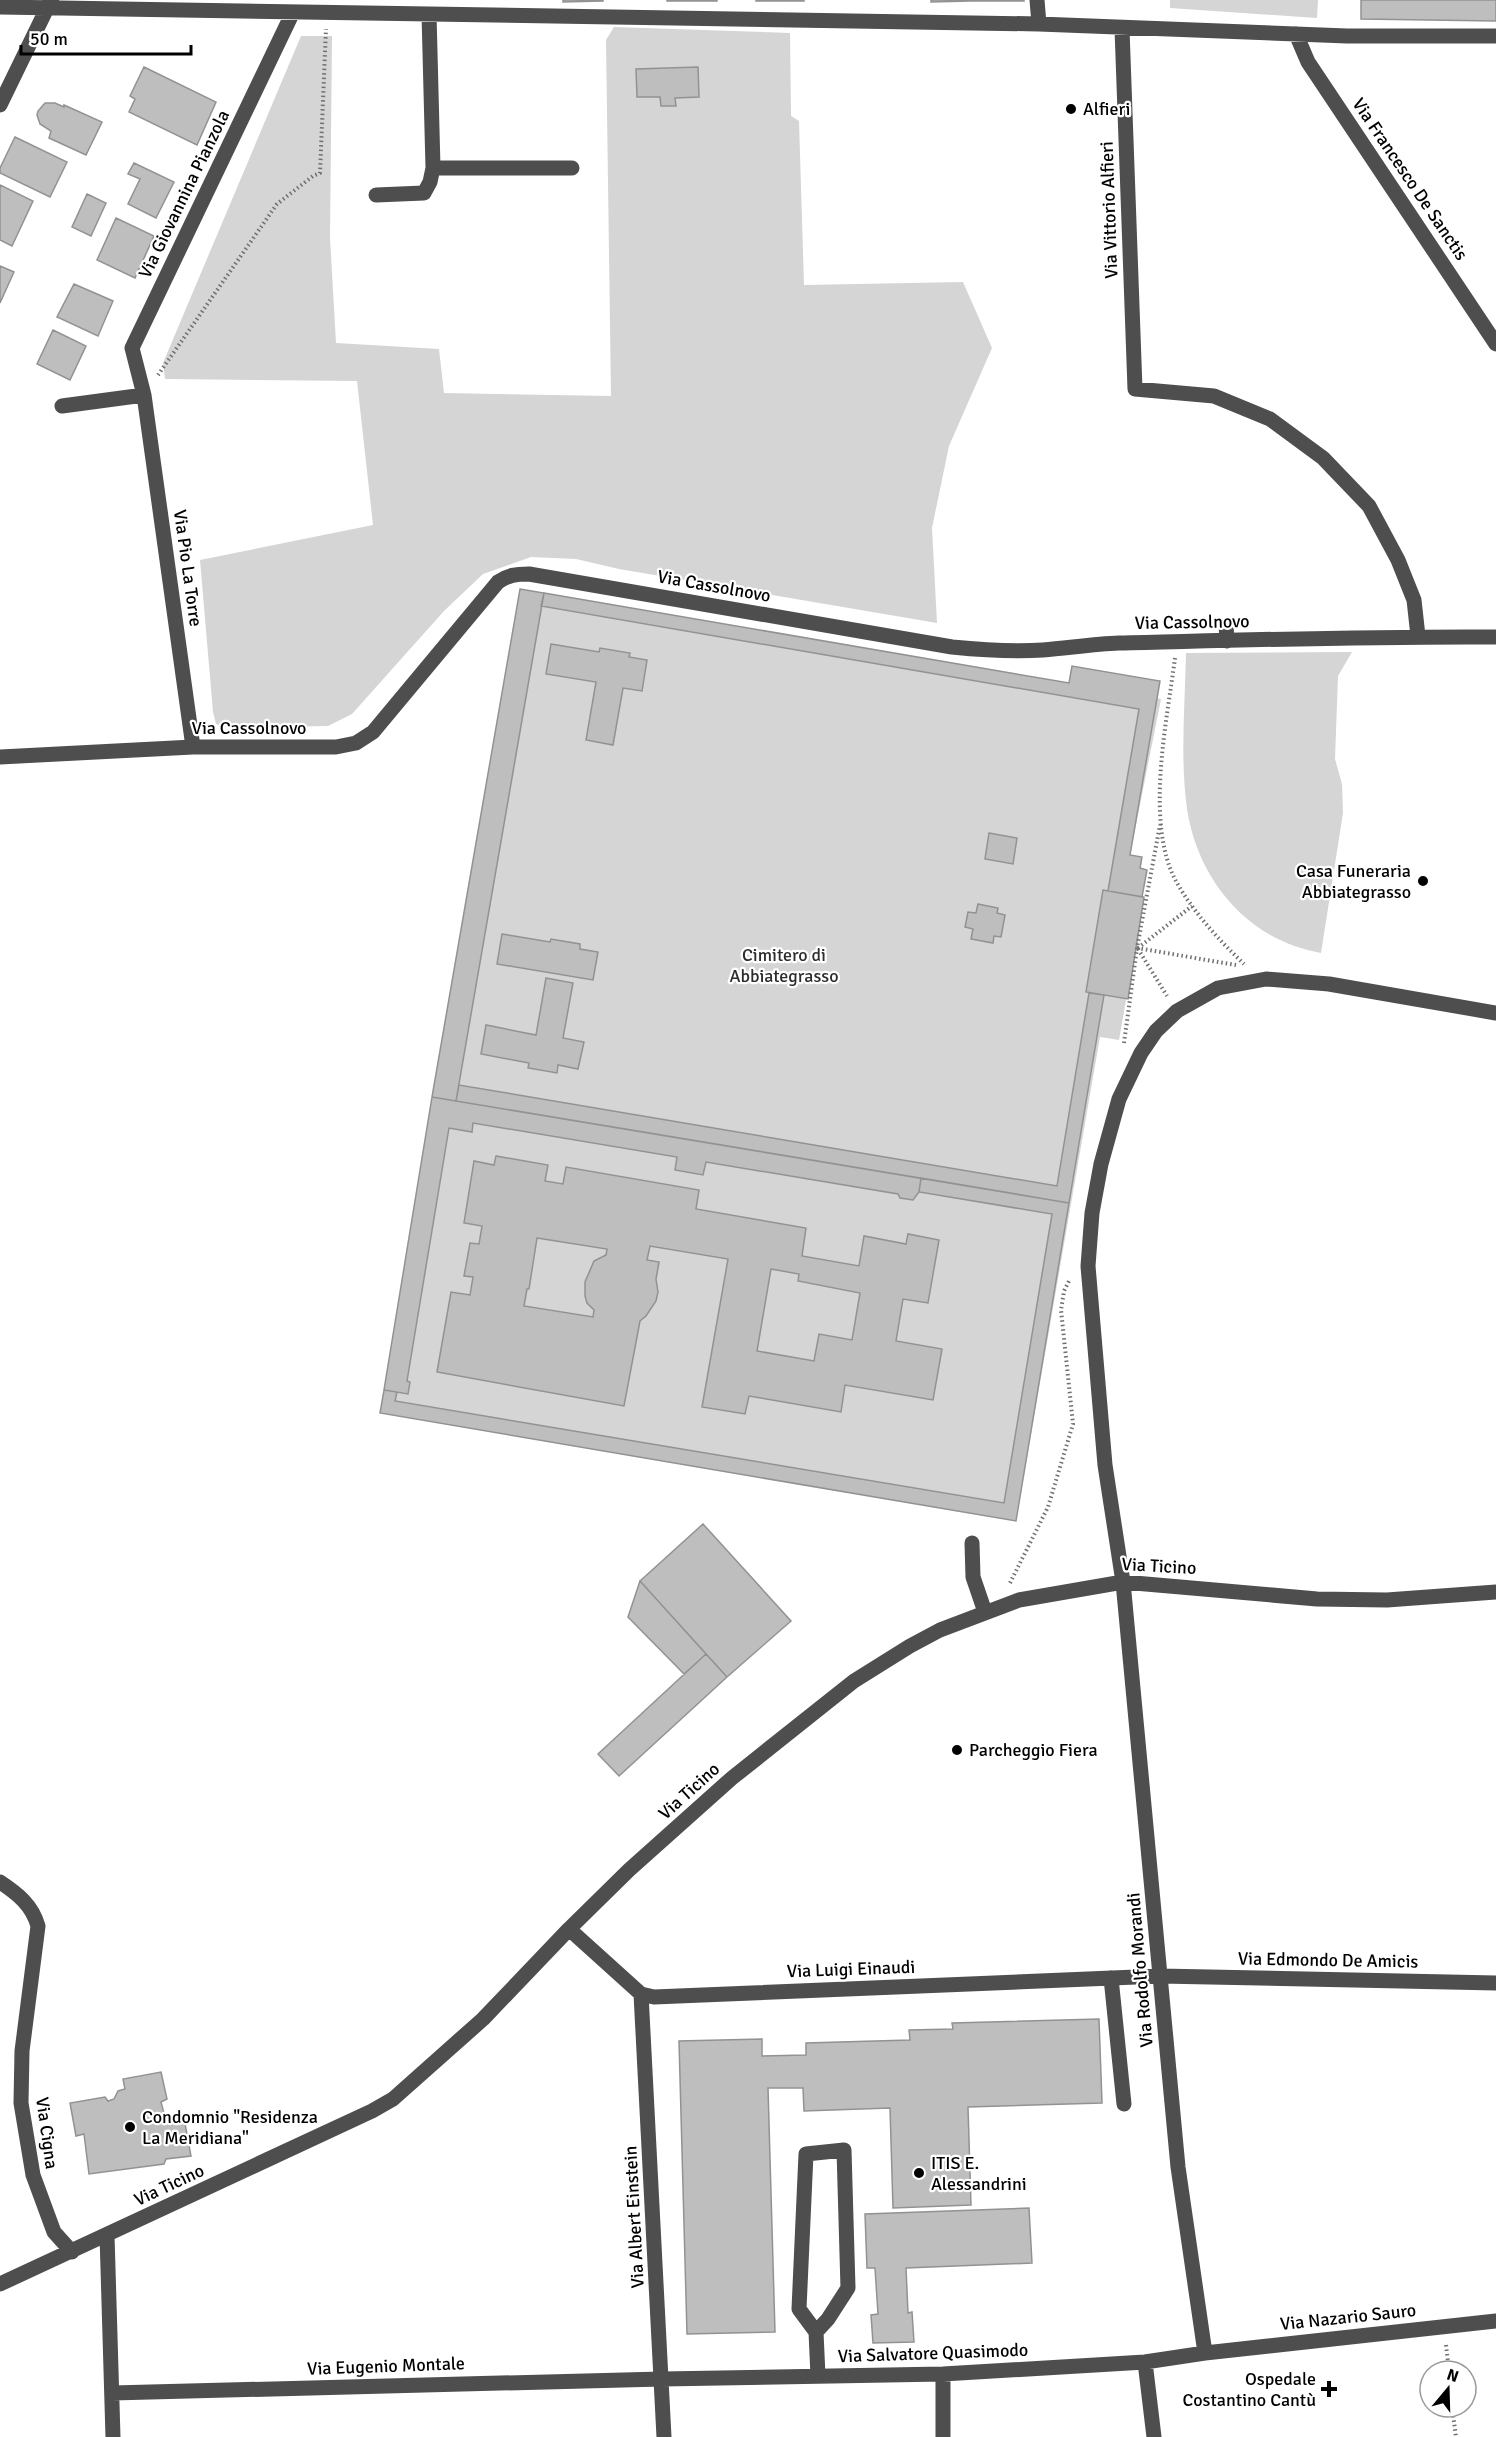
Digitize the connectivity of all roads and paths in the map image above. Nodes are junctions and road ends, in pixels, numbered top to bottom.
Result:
1 (1037, 0) edge
2 (49, 4) edge
3 (0, 7) edge
4 (293, 12) junction
5 (326, 13) junction
6 (429, 14) junction
7 (1039, 24) junction
8 (1122, 29) junction
9 (1296, 34) junction
10 (1496, 36) edge
11 (0, 105) edge
12 (433, 168) junction
13 (572, 168) dead end
14 (376, 195) dead end
15 (1496, 344) edge
16 (144, 395) junction
17 (62, 406) dead end
18 (1418, 636) junction
19 (1496, 637) edge
20 (1177, 642) junction
21 (193, 747) junction
22 (0, 757) edge
23 (1160, 825) junction
24 (1192, 906) junction
25 (1136, 948) junction
26 (1177, 1011) junction
27 (1496, 1013) edge
28 (972, 1543) dead end
29 (1123, 1582) junction
30 (1496, 1592) edge
31 (985, 1612) junction
32 (0, 1882) edge
33 (569, 1929) junction
34 (1160, 1976) junction
35 (1111, 1978) junction
36 (1496, 1983) edge
37 (642, 1994) junction
38 (1124, 2104) dead end
39 (107, 2235) junction
40 (72, 2252) junction
41 (0, 2284) edge
42 (1496, 2321) edge
43 (1443, 2326) junction
44 (816, 2332) junction
45 (1205, 2353) junction
46 (1447, 2359) edge
47 (1145, 2362) junction
48 (943, 2374) junction
49 (818, 2376) junction
50 (662, 2379) junction
51 (112, 2393) junction
52 (1454, 2419) edge
53 (113, 2437) edge
54 (664, 2437) edge
55 (943, 2437) edge
56 (1154, 2437) edge
57 (1456, 2437) edge

1 - 7 street
2 - 3 street
2 - 4 street
2 - 11 street
4 - 5 street
4 - 16 street, Via Giovannina Pianzola
5 - 6 street
5 - 16 path
6 - 7 street
6 - 12 street
7 - 8 street
8 - 9 street
8 - 18 street, Via Vittorio Alfieri
9 - 10 street
9 - 15 street, Via Francesco De Sanctis
12 - 13 street
12 - 14 street
16 - 17 street
16 - 21 street, Via Pio La Torre
18 - 19 street, Via Cassolnovo
18 - 20 street, Via Cassolnovo
20 - 21 street, Via Cassolnovo
20 - 23 path
21 - 22 street, Via Cassolnovo
23 - 24 path
23 - 25 path
24 - 25 path
24 - 25 path
25 - 26 path
26 - 27 street, Via Rodolfo Morandi
26 - 29 street, Via Rodolfo Morandi
28 - 31 street
29 - 30 street, Via Ticino
29 - 31 street, Via Ticino
29 - 34 street, Via Rodolfo Morandi
31 - 33 street, Via Ticino
32 - 40 street, Via Cigna
33 - 37 street
33 - 39 street, Via Ticino
34 - 35 street, Via Luigi Einaudi
34 - 36 street, Via Edmondo De Amicis
34 - 45 street, Via Rodolfo Morandi
35 - 37 street, Via Luigi Einaudi
35 - 38 street
37 - 50 street, Via Albert Einstein
39 - 40 street, Via Ticino
39 - 51 street
40 - 41 street, Via Ticino
42 - 43 street, Via Nazario Sauro
43 - 45 street, Via Nazario Sauro
43 - 46 path
44 - 44 street
44 - 49 street
45 - 47 street, Via Salvatore Quasimodo
47 - 48 street, Via Salvatore Quasimodo
47 - 56 street
48 - 49 street, Via Salvatore Quasimodo
48 - 55 street
49 - 50 street, Via Salvatore Quasimodo
50 - 51 street, Via Eugenio Montale
50 - 54 street, Via Albert Einstein
51 - 53 street
52 - 57 path

